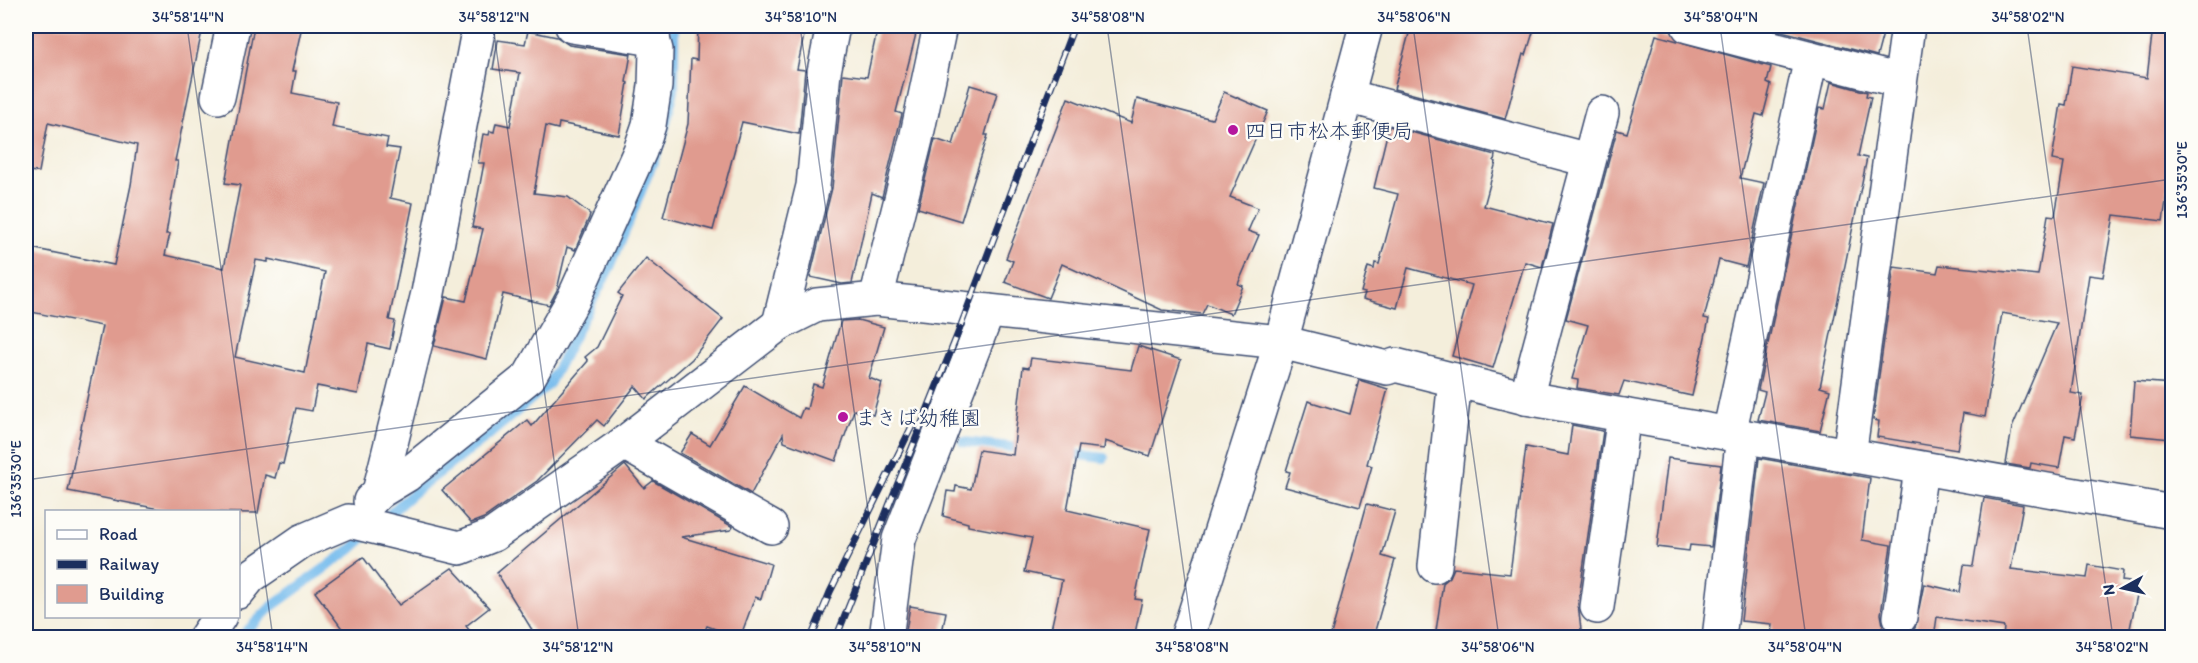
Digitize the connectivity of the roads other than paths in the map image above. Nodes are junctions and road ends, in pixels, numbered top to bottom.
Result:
1 (233, 26) edge
2 (479, 26) edge
3 (572, 26) edge
4 (833, 26) edge
5 (940, 26) edge
6 (1366, 26) edge
7 (1688, 26) edge
8 (1908, 26) edge
9 (653, 32) edge
10 (1811, 58) junction
11 (1900, 81) junction
12 (1347, 96) junction
13 (218, 97) dead end
14 (1602, 113) dead end
15 (1588, 160) junction
16 (876, 299) junction
17 (988, 311) junction
18 (779, 324) junction
19 (1281, 342) junction
20 (1455, 380) junction
21 (1526, 398) junction
22 (1624, 416) junction
23 (1736, 435) junction
24 (624, 443) junction
25 (1849, 456) junction
26 (1921, 469) junction
27 (379, 492) junction
28 (2172, 512) edge
29 (355, 522) junction
30 (771, 527) dead end
31 (1435, 566) dead end
32 (240, 590) edge
33 (1597, 607) dead end
34 (1900, 617) dead end
35 (219, 618) edge
36 (205, 638) edge
37 (886, 638) edge
38 (1187, 638) edge
39 (1719, 638) edge

1 - 13 street
2 - 27 street
3 - 9 street
4 - 18 street
5 - 16 street
6 - 12 street
7 - 10 street
8 - 11 street
9 - 27 street
10 - 11 street
10 - 23 street
11 - 25 street
12 - 15 street
12 - 19 street
14 - 15 street
15 - 21 street
16 - 17 street
16 - 18 street
17 - 19 street
17 - 37 street
18 - 24 street
19 - 20 street
19 - 38 street
20 - 21 street
20 - 31 street
21 - 22 street
22 - 23 street
22 - 33 street
23 - 25 street
23 - 39 street
24 - 29 street
24 - 30 street
25 - 26 street
26 - 28 street
26 - 34 street
27 - 29 street
29 - 32 street
35 - 36 street

